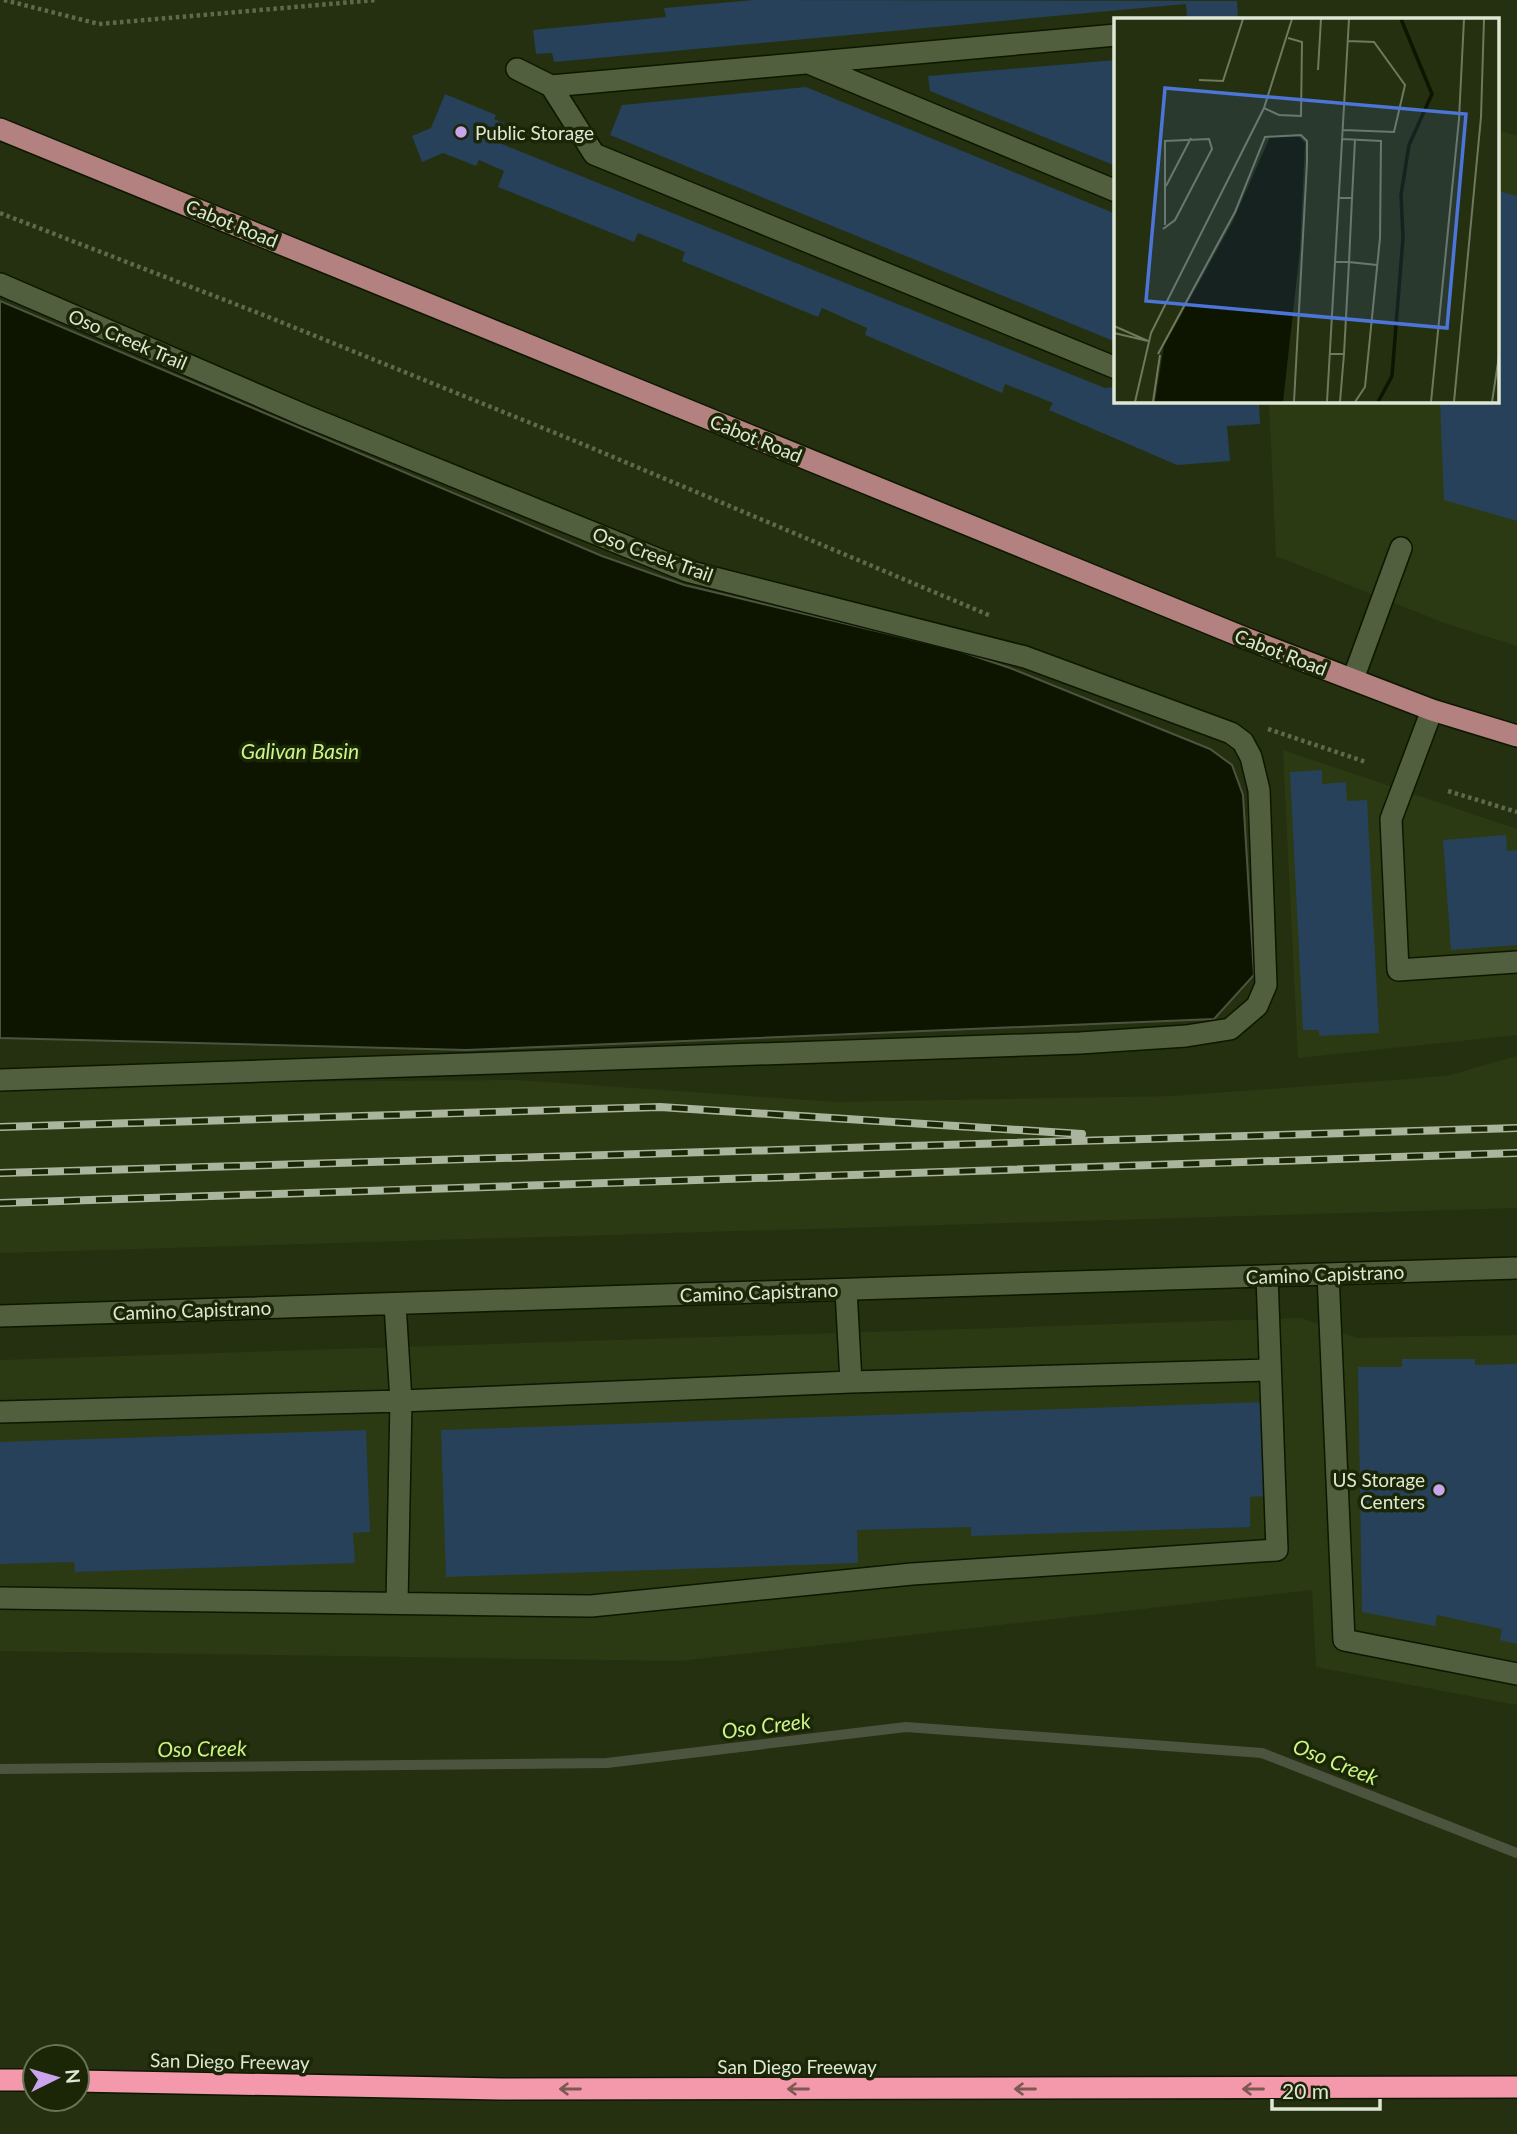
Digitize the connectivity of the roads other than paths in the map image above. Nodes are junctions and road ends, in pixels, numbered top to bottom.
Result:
1 (1114, 35) edge
2 (807, 62) junction
3 (517, 69) dead end
4 (551, 86) junction
5 (0, 129) edge
6 (1114, 190) edge
7 (0, 284) edge
8 (1114, 367) edge
9 (1402, 548) dead end
10 (1353, 679) junction
11 (1432, 709) junction
12 (1517, 736) edge
13 (1517, 962) edge
14 (0, 1080) edge
15 (1517, 1268) edge
16 (1328, 1274) junction
17 (1266, 1276) junction
18 (846, 1290) junction
19 (395, 1304) junction
20 (0, 1316) edge
21 (1268, 1370) junction
22 (851, 1382) junction
23 (401, 1401) junction
24 (0, 1412) edge
25 (0, 1598) edge
26 (397, 1603) junction
27 (1517, 1674) edge
28 (0, 2080) edge
29 (21, 2080) edge
30 (91, 2081) edge
31 (1517, 2087) edge

1 - 2 street
2 - 4 street
2 - 6 street
3 - 4 street
4 - 8 street
5 - 10 main road, Cabot Road
7 - 14 street, Oso Creek Trail
9 - 10 street
10 - 11 main road, Cabot Road
11 - 12 main road, Cabot Road
11 - 13 street
15 - 16 street, Camino Capistrano
16 - 17 street, Camino Capistrano
16 - 27 street
17 - 18 street, Camino Capistrano
17 - 21 street
18 - 19 street, Camino Capistrano
18 - 22 street
19 - 20 street, Camino Capistrano
19 - 23 street
21 - 22 street
21 - 26 street
22 - 23 street
23 - 24 street
23 - 26 street
25 - 26 street
28 - 29 highway
31 -> 30 highway, San Diego Freeway

